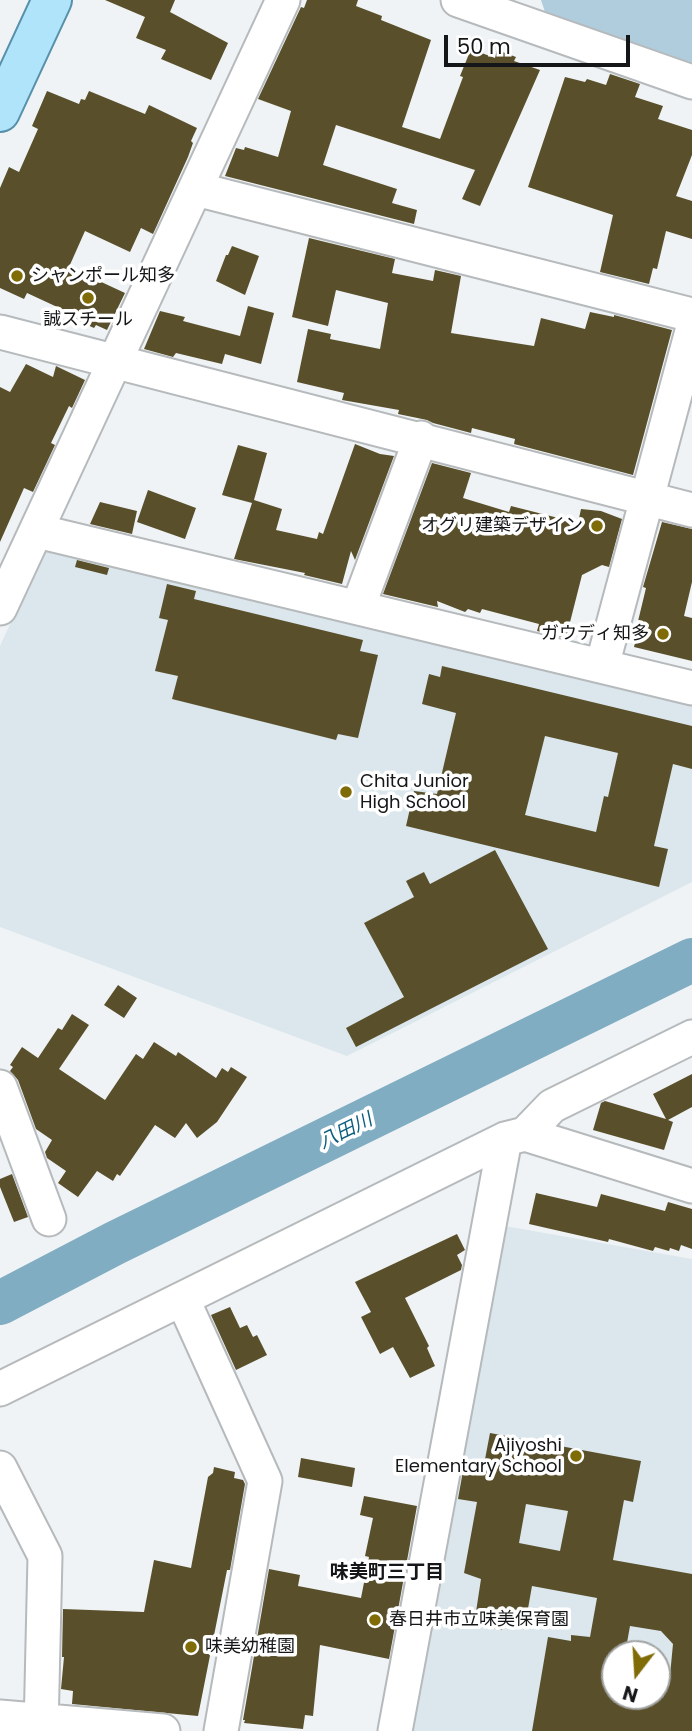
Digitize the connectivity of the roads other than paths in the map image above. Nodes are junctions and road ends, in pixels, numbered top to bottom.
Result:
1 (52, 0) edge
2 (283, 0) edge
3 (458, 0) edge
4 (525, 11) edge
5 (692, 82) edge
6 (0, 112) edge
7 (196, 189) junction
8 (692, 315) edge
9 (0, 331) edge
10 (692, 331) edge
11 (114, 362) junction
12 (421, 438) junction
13 (647, 498) junction
14 (692, 510) edge
15 (37, 531) junction
16 (358, 607) junction
17 (0, 608) edge
18 (602, 666) junction
19 (692, 688) edge
20 (692, 1037) edge
21 (0, 1087) edge
22 (7, 1130) edge
23 (515, 1137) junction
24 (692, 1186) edge
25 (49, 1219) dead end
26 (183, 1300) junction
27 (0, 1389) edge
28 (0, 1468) edge
29 (0, 1717) edge
30 (41, 1726) edge
31 (163, 1731) edge
32 (221, 1731) edge
33 (395, 1731) edge

1 - 6 main road
2 - 7 street
3 - 4 street
4 - 5 street
7 - 8 street
7 - 11 street
9 - 11 street
10 - 13 street
11 - 12 street
11 - 15 street
12 - 13 street
12 - 16 street
13 - 14 street
13 - 18 street
15 - 16 street
15 - 17 street
16 - 18 street
18 - 19 street
20 - 23 street
21 - 22 street
22 - 25 street
23 - 24 street
23 - 26 street
23 - 33 street
26 - 27 street
26 - 32 street
28 - 30 street
29 - 30 street
30 - 31 street

